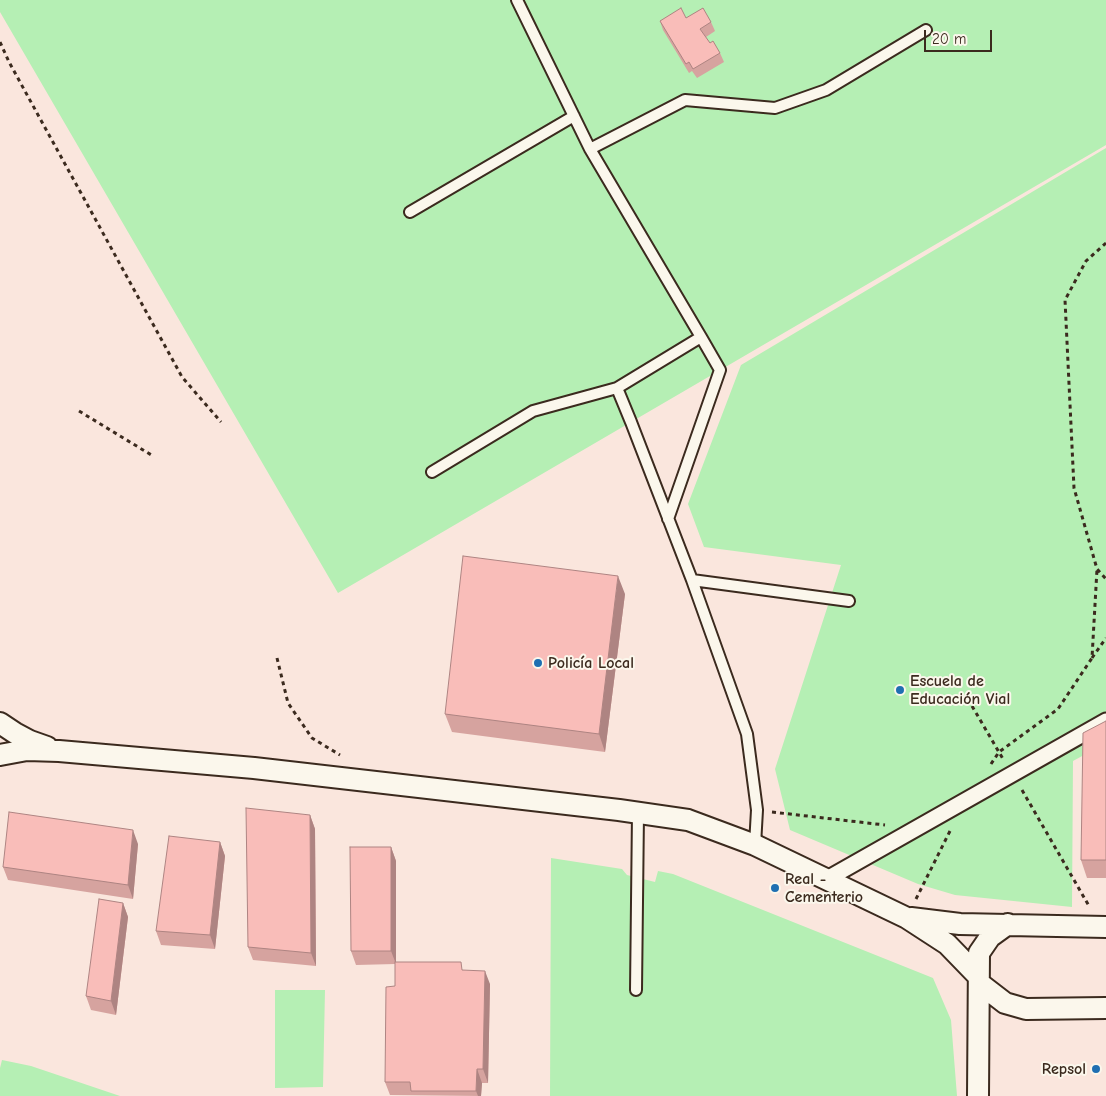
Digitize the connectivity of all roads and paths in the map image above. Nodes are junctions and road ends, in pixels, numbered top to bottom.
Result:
1 (517, 0) edge
2 (926, 30) dead end
3 (0, 42) edge
4 (574, 116) junction
5 (590, 149) junction
6 (410, 212) dead end
7 (1106, 243) edge
8 (701, 337) junction
9 (616, 388) junction
10 (79, 411) dead end
11 (221, 422) dead end
12 (152, 456) dead end
13 (432, 472) dead end
14 (668, 519) junction
15 (1097, 570) junction
16 (692, 580) junction
17 (1106, 580) edge
18 (849, 601) dead end
19 (1106, 638) edge
20 (277, 658) dead end
21 (1092, 658) junction
22 (972, 706) dead end
23 (1106, 721) edge
24 (0, 723) edge
25 (312, 738) dead end
26 (59, 751) junction
27 (1000, 752) junction
28 (0, 755) edge
29 (988, 769) dead end
30 (1012, 774) junction
31 (965, 801) junction
32 (757, 810) junction
33 (638, 813) junction
34 (916, 828) junction
35 (755, 845) junction
36 (827, 879) junction
37 (907, 918) junction
38 (1008, 924) junction
39 (1104, 926) edge
40 (979, 980) junction
41 (636, 990) dead end
42 (1106, 1008) edge
43 (978, 1096) edge

1 - 4 lane
2 - 5 lane
3 - 11 path
4 - 5 lane
4 - 6 lane
5 - 8 lane
7 - 15 path
8 - 9 lane
8 - 14 lane
9 - 13 lane
9 - 14 lane
10 - 12 path
14 - 16 lane
15 - 17 path
15 - 21 path
16 - 18 lane
16 - 32 lane
19 - 21 path
20 - 25 path
21 - 27 path
22 - 27 path
23 - 30 street
24 - 26 street
26 - 28 street
26 - 33 street
27 - 29 path
27 - 30 path
30 - 31 street
30 - 39 path
31 - 34 street
31 - 37 path
32 - 34 path
32 - 35 lane
33 - 35 street
33 - 41 lane
34 - 36 street
35 - 36 street
36 - 37 street
37 - 38 street
37 - 40 street
38 - 39 street
38 - 40 street
40 - 42 street
40 - 43 street

